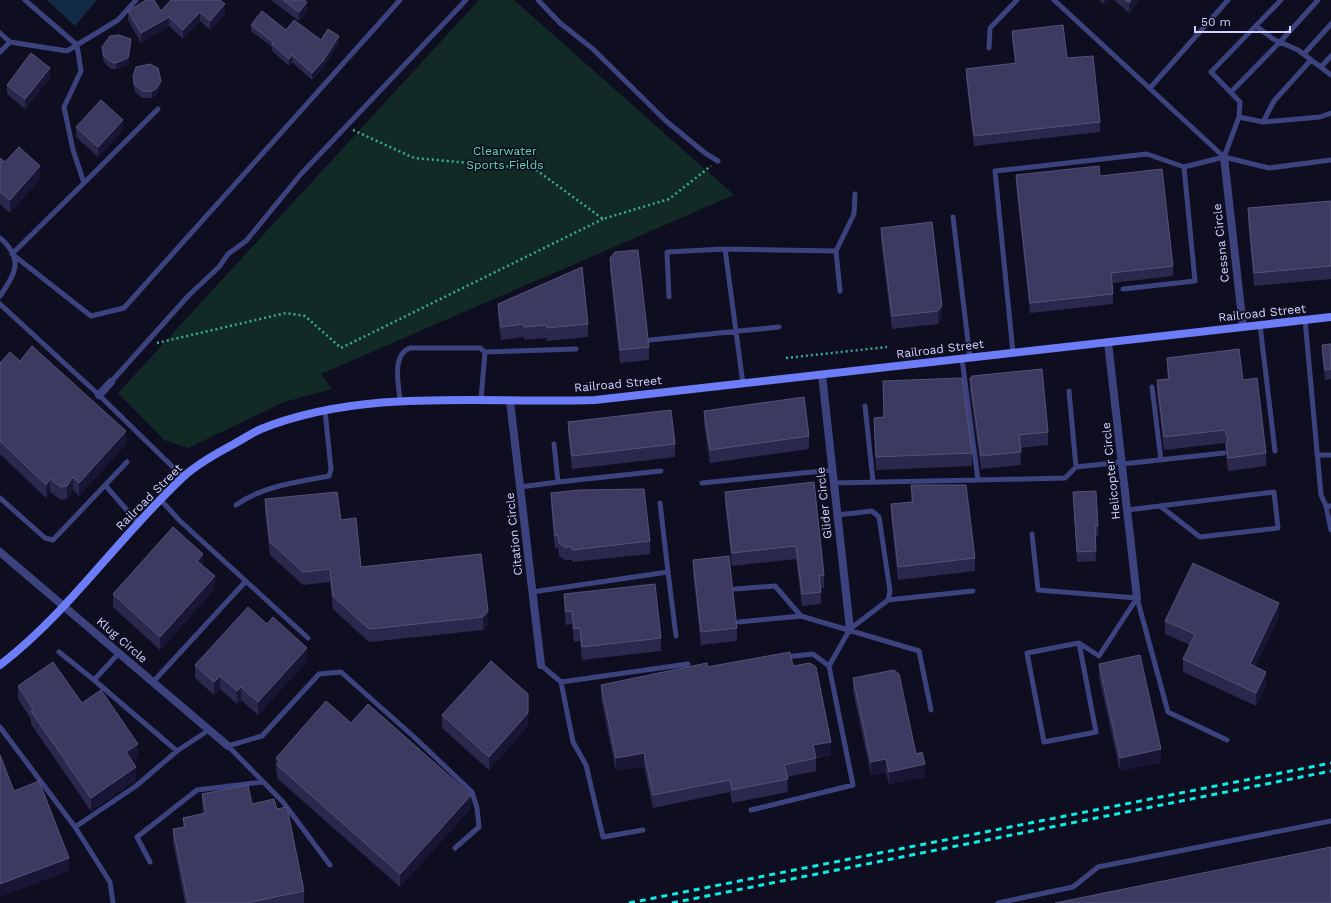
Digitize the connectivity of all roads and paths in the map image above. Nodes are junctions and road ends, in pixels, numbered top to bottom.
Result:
1 (25, 0) edge
2 (136, 0) edge
3 (400, 0) edge
4 (466, 0) edge
5 (538, 0) edge
6 (1018, 0) edge
7 (1054, 0) edge
8 (1228, 0) edge
9 (1281, 0) edge
10 (1318, 0) edge
11 (1331, 24) edge
12 (1256, 26) junction
13 (0, 33) edge
14 (10, 42) junction
15 (1280, 42) junction
16 (77, 45) junction
17 (989, 48) dead end
18 (0, 52) edge
19 (1304, 54) junction
20 (1331, 56) edge
21 (1311, 60) junction
22 (1321, 67) junction
23 (1331, 75) edge
24 (1150, 88) junction
25 (1231, 92) junction
26 (158, 110) dead end
27 (1331, 113) edge
28 (1239, 117) junction
29 (1263, 122) junction
30 (346, 127) junction
31 (1224, 157) junction
32 (718, 160) joint
33 (1331, 160) edge
34 (1184, 167) junction
35 (84, 183) junction
36 (855, 194) dead end
37 (953, 217) dead end
38 (603, 219) junction
39 (0, 238) edge
40 (725, 249) junction
41 (836, 251) junction
42 (12, 254) junction
43 (1123, 289) dead end
44 (840, 291) dead end
45 (0, 296) edge
46 (669, 298) dead end
47 (0, 304) edge
48 (1331, 317) edge
49 (1305, 320) junction
50 (1260, 325) junction
51 (779, 327) dead end
52 (1243, 327) junction
53 (736, 332) junction
54 (650, 340) edge
55 (1108, 342) junction
56 (144, 346) junction
57 (887, 347) dead end
58 (576, 349) dead end
59 (485, 352) junction
60 (1014, 353) junction
61 (786, 358) dead end
62 (970, 358) junction
63 (962, 359) junction
64 (822, 375) junction
65 (111, 382) joint
66 (743, 384) junction
67 (1152, 387) dead end
68 (1069, 391) dead end
69 (99, 395) junction
70 (481, 399) junction
71 (400, 401) junction
72 (510, 401) junction
73 (865, 406) dead end
74 (325, 412) junction
75 (554, 444) dead end
76 (1275, 451) dead end
77 (1224, 453) dead end
78 (1317, 455) junction
79 (1331, 455) edge
80 (1161, 460) junction
81 (127, 462) dead end
82 (1122, 463) junction
83 (1076, 466) junction
84 (832, 470) junction
85 (661, 471) dead end
86 (183, 477) junction
87 (978, 480) junction
88 (873, 481) junction
89 (558, 482) junction
90 (702, 483) dead end
91 (834, 483) junction
92 (105, 485) junction
93 (520, 487) junction
94 (0, 498) edge
95 (160, 500) junction
96 (660, 503) dead end
97 (236, 505) dead end
98 (1160, 506) junction
99 (1329, 506) edge
100 (1127, 510) junction
101 (837, 516) junction
102 (138, 523) junction
103 (1331, 530) edge
104 (1032, 534) dead end
105 (0, 552) edge
106 (668, 572) junction
107 (246, 581) junction
108 (735, 588) dead end
109 (973, 591) dead end
110 (532, 592) junction
111 (1137, 598) junction
112 (888, 600) junction
113 (65, 606) junction
114 (801, 616) junction
115 (739, 622) dead end
116 (850, 629) junction
117 (676, 636) dead end
118 (308, 638) dead end
119 (1079, 643) junction
120 (59, 652) dead end
121 (119, 653) junction
122 (782, 658) edge
123 (688, 664) dead end
124 (0, 665) edge
125 (541, 665) joint
126 (829, 666) junction
127 (94, 680) junction
128 (153, 682) junction
129 (561, 682) junction
130 (931, 710) dead end
131 (0, 727) edge
132 (209, 730) junction
133 (1227, 740) dead end
134 (228, 746) junction
135 (178, 751) junction
136 (263, 782) junction
137 (751, 810) dead end
138 (1331, 821) edge
139 (75, 827) junction
140 (643, 830) dead end
141 (455, 848) dead end
142 (150, 862) dead end
143 (330, 865) dead end
144 (113, 903) edge
145 (998, 903) edge

1 - 16 lane
2 - 16 lane
3 - 42 lane
4 - 30 lane
5 - 32 lane
6 - 17 lane
7 - 24 lane
8 - 24 lane
9 - 12 lane
10 - 15 lane
11 - 19 lane
12 - 15 lane
12 - 25 lane
13 - 14 lane
14 - 16 lane
14 - 18 lane
15 - 19 lane
15 - 25 lane
16 - 35 lane
19 - 21 lane
20 - 22 lane
21 - 22 lane
21 - 29 lane
22 - 23 lane
24 - 31 lane
25 - 28 lane
26 - 35 lane
27 - 29 lane
28 - 29 lane
28 - 31 lane
30 - 38 path
30 - 56 lane
31 - 33 lane
31 - 34 lane
31 - 52 street, Cessna Circle
32 - 38 path
34 - 43 lane
34 - 60 lane
35 - 42 lane
36 - 41 lane
37 - 62 lane
38 - 56 path
39 - 42 lane
40 - 41 lane
40 - 46 lane
40 - 53 lane
41 - 44 lane
42 - 45 lane
47 - 69 lane
48 - 49 main road, Railroad Street
49 - 50 main road, Railroad Street
49 - 78 lane
50 - 52 main road, Railroad Street
50 - 76 lane
51 - 53 lane
52 - 55 main road, Railroad Street
53 - 54 lane
53 - 66 lane
55 - 60 main road, Railroad Street
55 - 82 street, Helicopter Circle
56 - 65 lane
57 - 61 path
58 - 59 lane
59 - 70 lane
59 - 71 lane
60 - 62 main road, Railroad Street
62 - 63 main road, Railroad Street
63 - 64 main road, Railroad Street
63 - 87 lane
64 - 66 main road, Railroad Street
64 - 84 street, Glider Circle
65 - 69 street
66 - 72 main road, Railroad Street
67 - 80 lane
68 - 83 lane
69 - 86 lane
70 - 71 main road, Railroad Street
70 - 72 main road, Railroad Street
71 - 74 main road, Railroad Street
72 - 93 street, Citation Circle
73 - 88 lane
74 - 86 main road, Railroad Street
74 - 97 lane
75 - 89 lane
77 - 80 lane
78 - 79 lane
78 - 99 lane
80 - 82 lane
81 - 92 lane
82 - 83 lane
82 - 100 street, Helicopter Circle
83 - 87 lane
84 - 90 lane
84 - 91 street, Glider Circle
85 - 89 lane
86 - 95 main road, Railroad Street
87 - 88 lane
88 - 91 lane
89 - 93 lane
91 - 101 street, Glider Circle
92 - 94 lane
92 - 102 lane
93 - 110 street, Citation Circle
95 - 102 main road, Railroad Street
95 - 107 lane
96 - 106 lane
98 - 98 lane
98 - 100 lane
99 - 103 lane
100 - 111 street, Helicopter Circle
101 - 112 lane
101 - 116 street, Glider Circle
102 - 113 main road, Railroad Street
104 - 111 lane
105 - 113 street, Klug Circle
106 - 110 lane
106 - 117 lane
107 - 118 lane
107 - 128 lane
108 - 114 lane
109 - 112 lane
110 - 125 street, Citation Circle
111 - 119 lane
111 - 133 lane
112 - 116 lane
113 - 121 street, Klug Circle
113 - 124 main road, Railroad Street
114 - 115 lane
114 - 116 lane
116 - 126 lane
116 - 130 lane
119 - 119 lane
120 - 127 lane
121 - 127 lane
121 - 128 street, Klug Circle
122 - 126 lane
123 - 129 lane
125 - 129 lane
126 - 137 lane
127 - 135 lane
128 - 132 street, Klug Circle
129 - 140 lane
131 - 139 lane
132 - 134 street, Klug Circle
132 - 135 lane
134 - 136 lane
134 - 141 lane
135 - 139 lane
136 - 142 lane
136 - 143 lane
138 - 145 lane
139 - 144 lane

